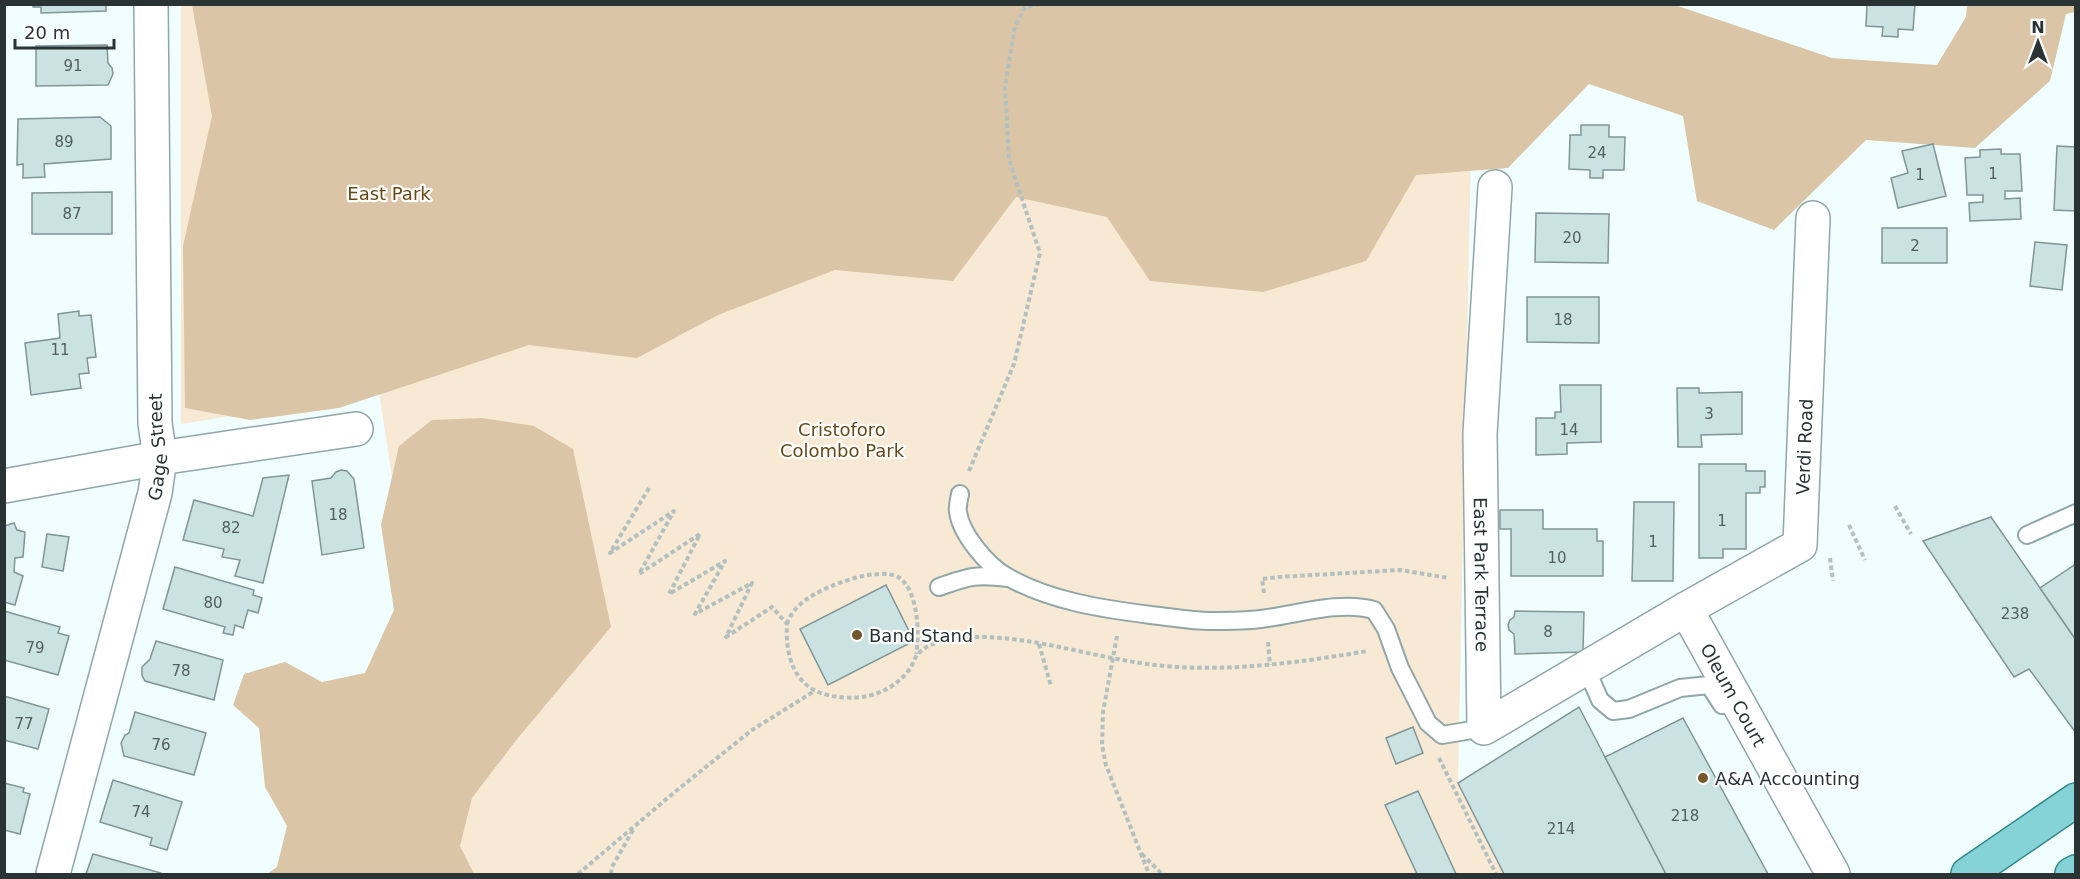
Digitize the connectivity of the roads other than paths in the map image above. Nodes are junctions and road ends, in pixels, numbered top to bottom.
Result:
1 (151, 4) edge
2 (1495, 187) dead end
3 (1813, 218) dead end
4 (357, 429) dead end
5 (160, 458) junction
6 (4, 486) edge
7 (960, 494) road end
8 (2076, 513) edge
9 (2027, 535) dead end
10 (1010, 578) junction
11 (939, 587) dead end
12 (1686, 609) junction
13 (1586, 668) junction
14 (1737, 702) junction
15 (1484, 728) junction
16 (2076, 800) edge
17 (2076, 872) edge
18 (53, 874) edge
19 (1833, 874) edge
20 (1968, 874) edge
21 (2072, 874) edge

1 - 5 street, Gage Street
2 - 15 street, East Park Terrace
3 - 12 street, Verdi Road
4 - 5 street
5 - 6 street
5 - 18 street, Gage Street
7 - 10 lane
8 - 9 lane
10 - 11 lane
10 - 15 lane
12 - 13 street
12 - 14 street, Oleum Court
13 - 14 lane
13 - 15 street
14 - 19 street, Oleum Court
16 - 20 main road
17 - 21 main road

